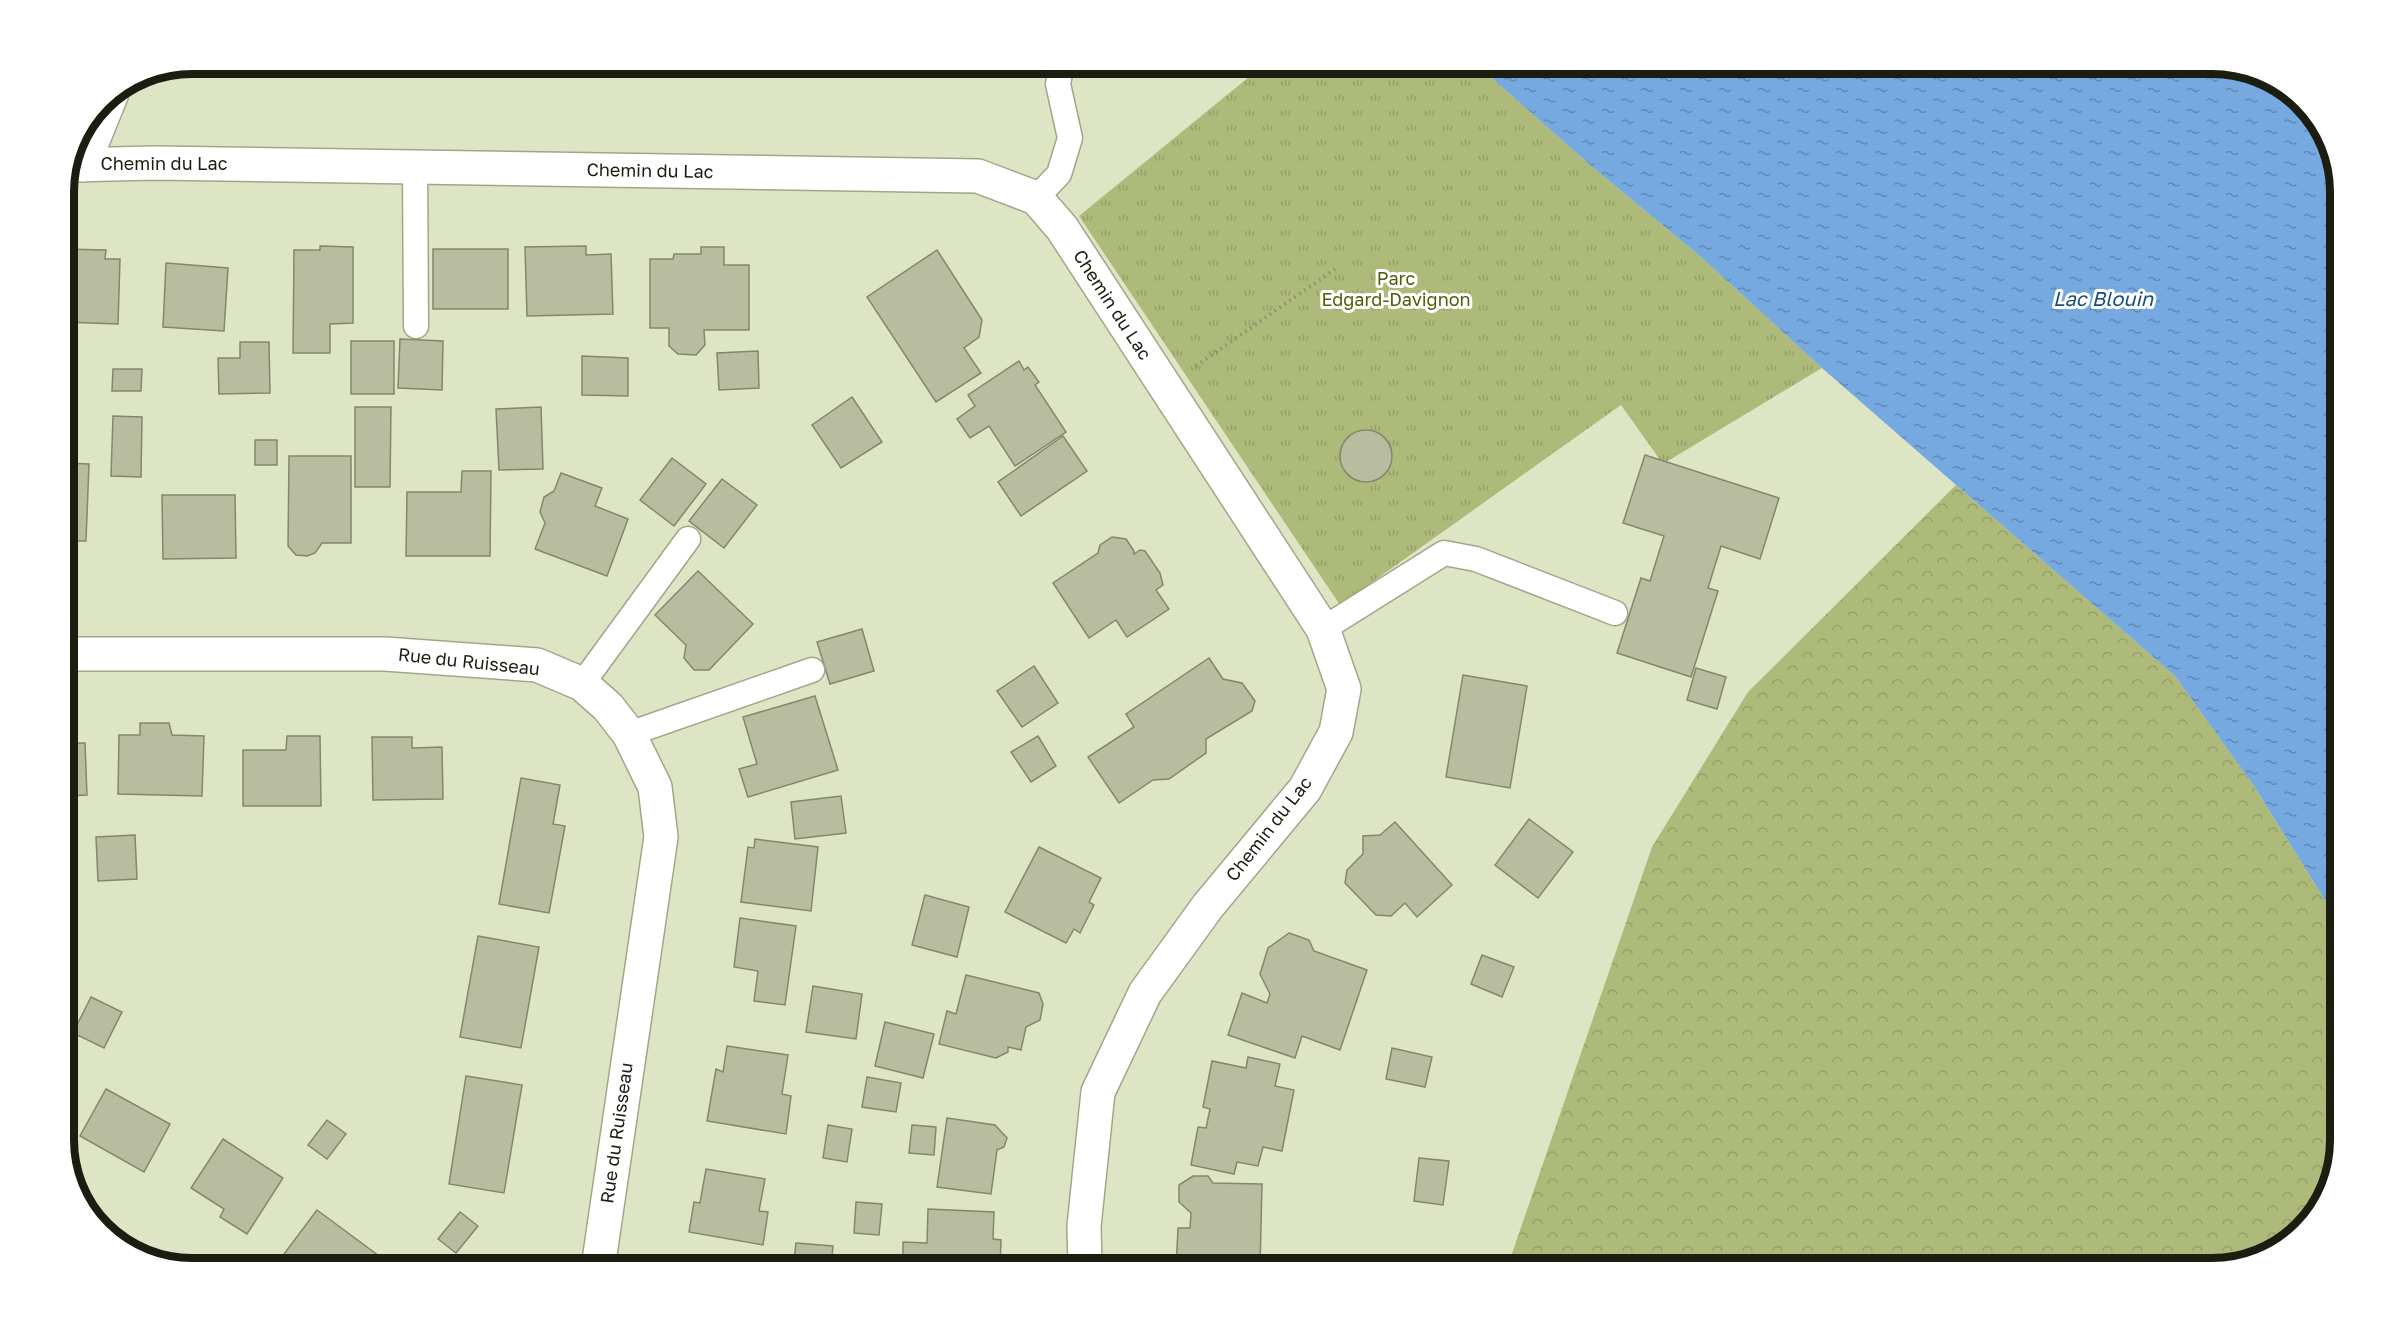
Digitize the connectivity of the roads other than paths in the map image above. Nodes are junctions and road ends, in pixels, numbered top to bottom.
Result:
1 (1060, 74) edge
2 (98, 120) edge
3 (80, 155) edge
4 (77, 165) edge
5 (415, 167) junction
6 (1036, 198) junction
7 (416, 326) dead end
8 (688, 539) dead end
9 (1615, 613) dead end
10 (1323, 629) junction
11 (74, 654) edge
12 (812, 670) dead end
13 (582, 684) junction
14 (629, 734) junction
15 (598, 1258) edge
16 (1085, 1258) edge

1 - 6 lane
2 - 3 street
4 - 5 street, Chemin du Lac
5 - 6 street, Chemin du Lac
5 - 7 lane
6 - 10 street, Chemin du Lac
8 - 13 lane
9 - 10 lane
10 - 16 street, Chemin du Lac
11 - 13 street, Rue du Ruisseau
12 - 14 lane
13 - 14 street, Rue du Ruisseau
14 - 15 street, Rue du Ruisseau

